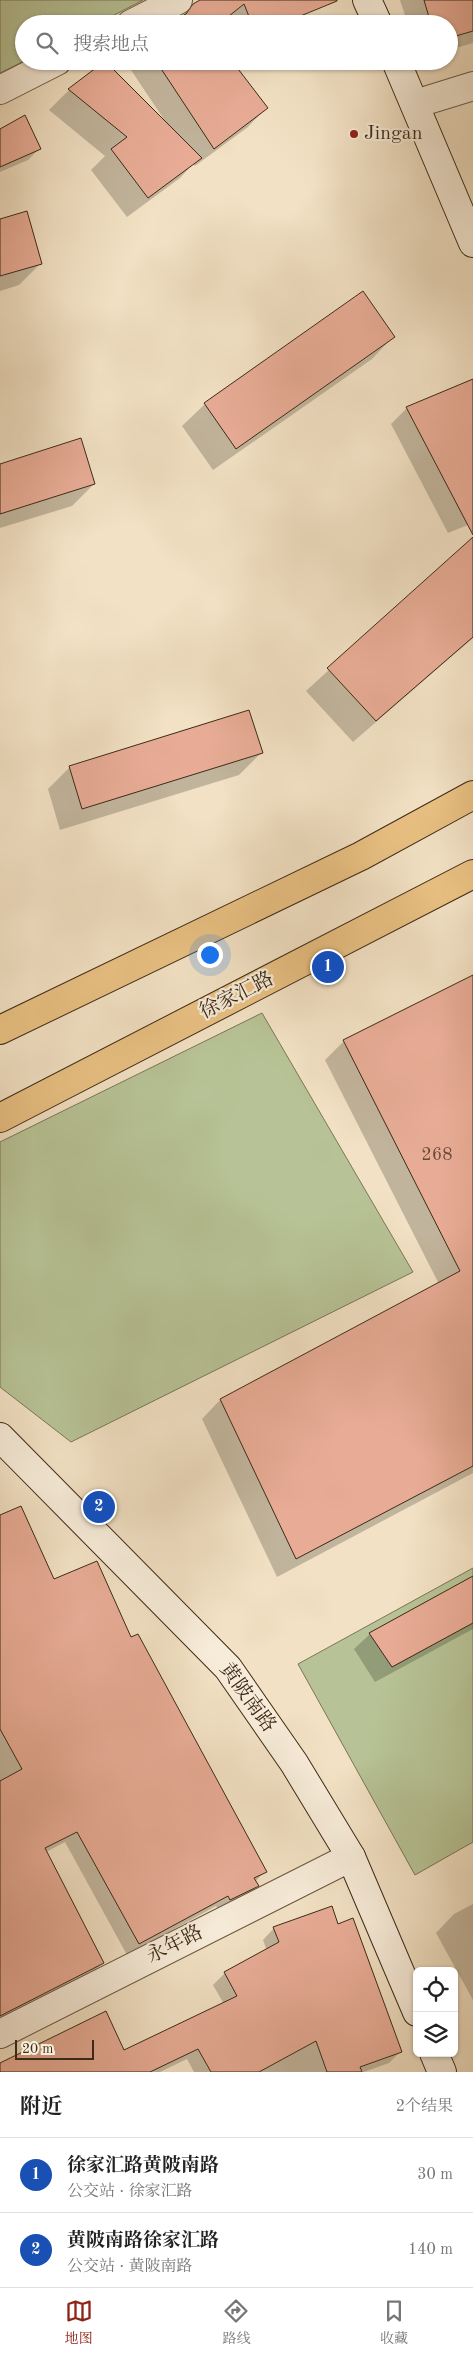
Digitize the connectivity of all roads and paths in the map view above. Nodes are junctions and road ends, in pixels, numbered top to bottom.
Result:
1 (178, 0) edge
2 (367, 0) edge
3 (149, 15) edge
4 (374, 15) edge
5 (39, 70) edge
6 (400, 70) edge
7 (473, 86) edge
8 (0, 90) edge
9 (415, 104) junction
10 (473, 244) edge
11 (473, 795) edge
12 (473, 874) edge
13 (0, 1030) edge
14 (0, 1118) edge
15 (0, 1437) edge
16 (351, 1857) junction
17 (413, 2003) edge
18 (0, 2034) edge
19 (436, 2057) edge
20 (442, 2072) edge

1 - 3 street
2 - 4 street
5 - 8 street
6 - 9 street
7 - 9 street
9 - 10 street
11 - 13 main road
12 - 14 main road, 徐家汇路
15 - 16 street, 黄陂南路
16 - 17 street, 黄陂南路
16 - 18 street, 永年路
19 - 20 street

